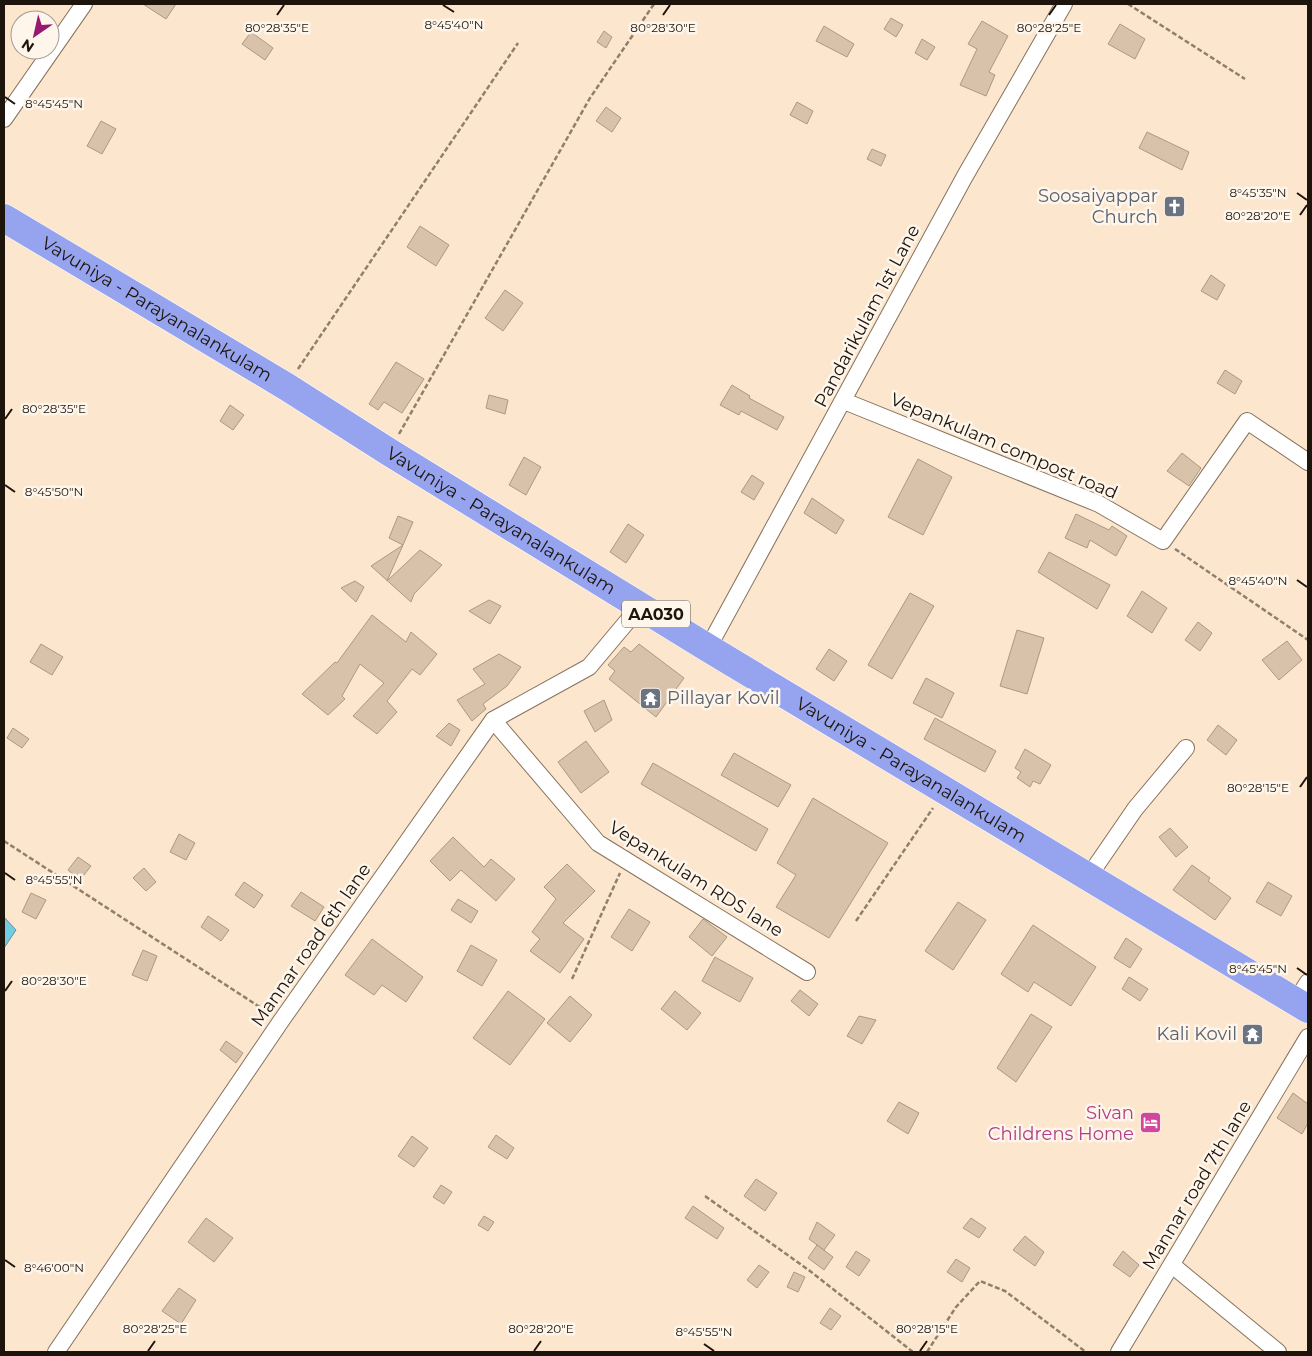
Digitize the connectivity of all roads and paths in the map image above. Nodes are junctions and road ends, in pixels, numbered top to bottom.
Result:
1 (84, 4) edge
2 (654, 4) edge
3 (1064, 4) edge
4 (1128, 4) edge
5 (518, 43) dead end
6 (1245, 79) dead end
7 (4, 119) edge
8 (4, 218) edge
9 (287, 387) junction
10 (844, 401) junction
11 (389, 452) junction
12 (1308, 462) edge
13 (1163, 540) junction
14 (641, 605) junction
15 (1308, 640) edge
16 (708, 648) junction
17 (493, 720) junction
18 (1186, 748) dead end
19 (936, 805) dead end
20 (4, 841) edge
21 (626, 860) junction
22 (1088, 876) junction
23 (856, 921) dead end
24 (807, 972) dead end
25 (572, 979) dead end
26 (1304, 998) edge
27 (281, 1021) junction
28 (1308, 1037) edge
29 (705, 1196) dead end
30 (1172, 1265) junction
31 (56, 1352) edge
32 (913, 1352) edge
33 (926, 1352) edge
34 (1086, 1352) edge
35 (1119, 1352) edge
36 (1278, 1352) edge

1 - 7 street
2 - 11 path
3 - 10 street, Pandarikulam 1st Lane
4 - 6 path
5 - 9 path
8 - 9 highway, Vavuniya - Parayanalankulam / AA030
9 - 11 highway, Vavuniya - Parayanalankulam / AA030
10 - 13 street, Vepankulam compost road
10 - 16 street, Pandarikulam 1st Lane
11 - 14 highway, Vavuniya - Parayanalankulam / AA030
12 - 13 street
13 - 15 path
14 - 16 highway, Vavuniya - Parayanalankulam / AA030
14 - 17 street, Mannar road 6th lane
16 - 22 highway, Vavuniya - Parayanalankulam / AA030
17 - 21 street, Vepankulam RDS lane
17 - 27 street, Mannar road 6th lane
18 - 22 street
19 - 23 path
20 - 27 path
21 - 24 street, Vepankulam RDS lane
21 - 25 path
22 - 26 highway, Vavuniya - Parayanalankulam / AA030
27 - 31 street, Mannar road 6th lane
28 - 30 street, Mannar road 7th lane
29 - 32 path
30 - 35 street, Mannar road 7th lane
30 - 36 street
33 - 34 path

